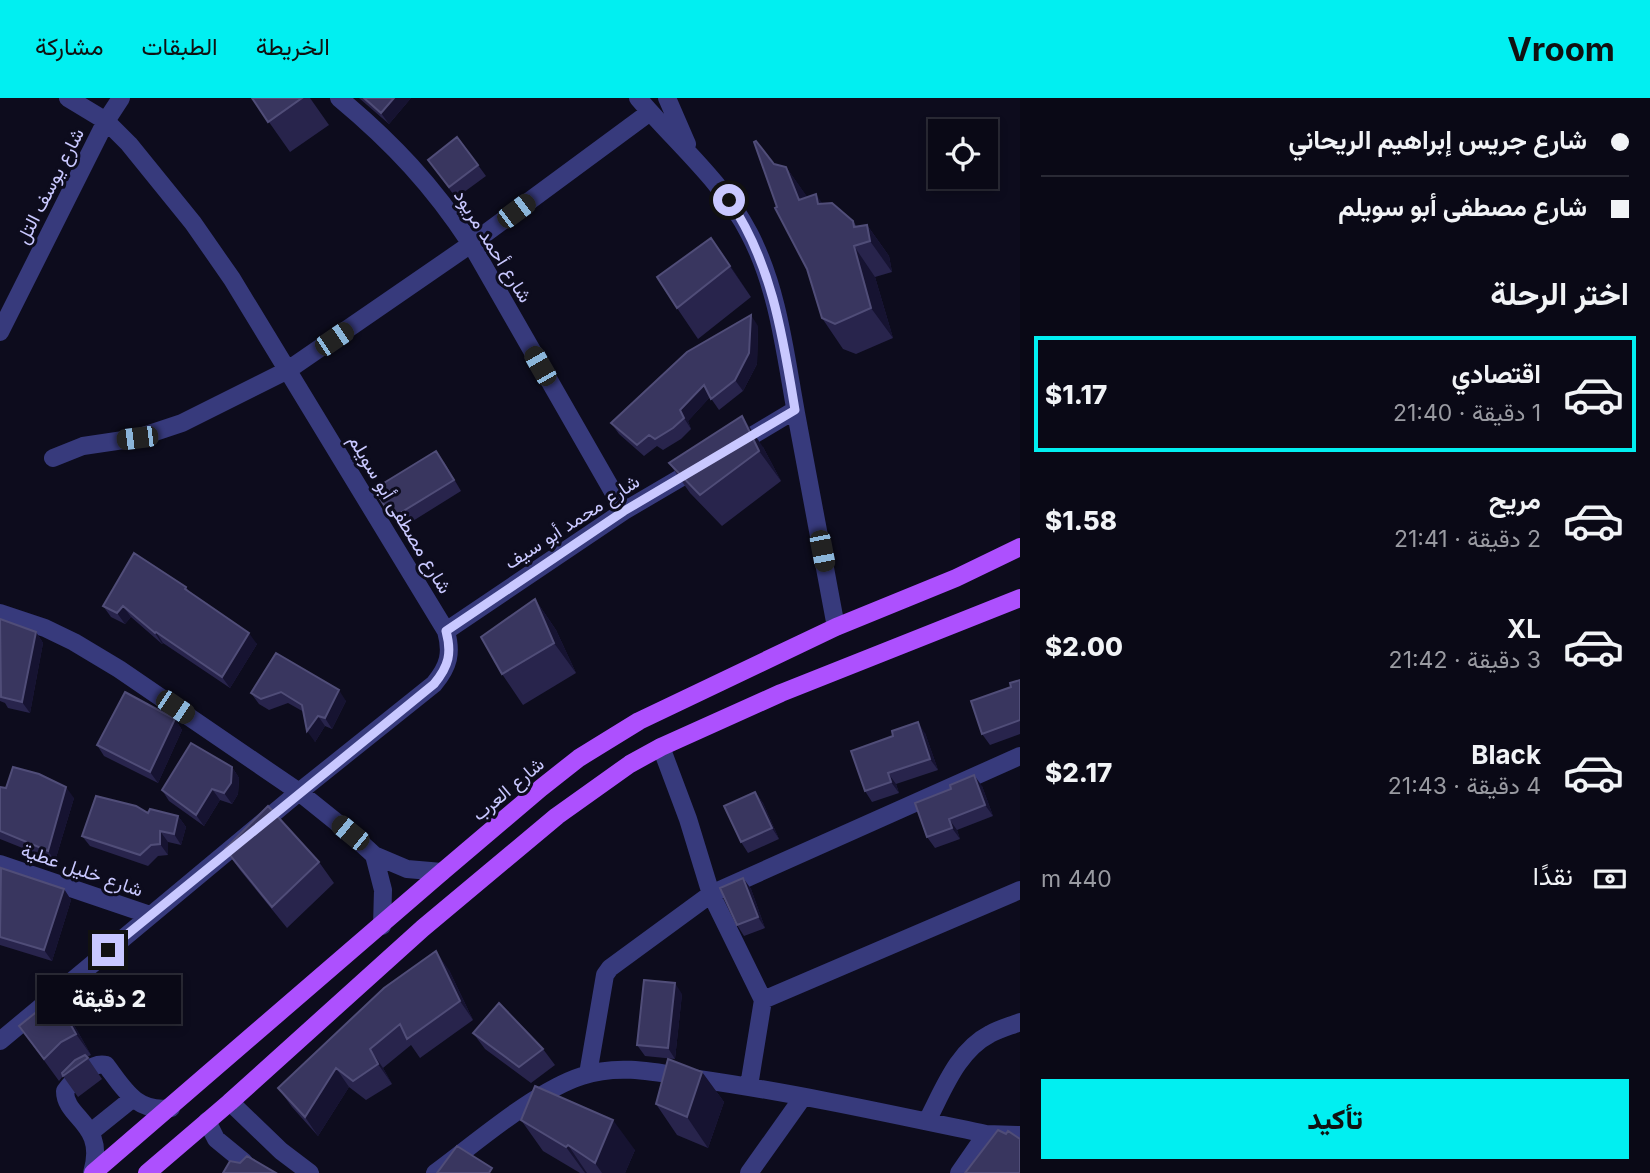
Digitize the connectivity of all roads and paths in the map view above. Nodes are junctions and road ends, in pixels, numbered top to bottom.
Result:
1 (68, 98) edge
2 (121, 98) edge
3 (339, 98) edge
4 (667, 98) edge
5 (644, 105) edge
6 (106, 121) junction
7 (693, 156) junction
8 (471, 244) junction
9 (0, 332) edge
10 (288, 370) junction
11 (795, 410) junction
12 (53, 458) dead end
13 (624, 511) junction
14 (1020, 547) edge
15 (1020, 598) edge
16 (0, 613) edge
17 (836, 627) junction
18 (446, 631) junction
19 (661, 747) junction
20 (1020, 756) edge
21 (299, 792) junction
22 (374, 855) junction
23 (0, 864) edge
24 (442, 872) junction
25 (1020, 890) edge
26 (710, 894) junction
27 (150, 915) junction
28 (382, 926) junction
29 (763, 1000) junction
30 (1020, 1022) edge
31 (0, 1041) edge
32 (588, 1074) junction
33 (749, 1086) junction
34 (803, 1097) junction
35 (132, 1099) junction
36 (230, 1102) junction
37 (171, 1108) junction
38 (207, 1121) junction
39 (927, 1121) junction
40 (91, 1132) junction
41 (986, 1134) junction
42 (1020, 1135) edge
43 (244, 1162) edge
44 (93, 1173) edge
45 (147, 1173) edge
46 (310, 1173) edge
47 (435, 1173) edge
48 (749, 1173) edge
49 (959, 1173) edge

1 - 6 street, شارع مصطفى أبو سويلم
2 - 6 street, شارع يوسف التل
3 - 8 street, شارع أحمد مريود
4 - 7 street
5 - 7 street
5 - 8 street
6 - 9 street, شارع يوسف التل
6 - 10 street, شارع مصطفى أبو سويلم
7 - 11 street
8 - 10 street
8 - 13 street, شارع أحمد مريود
10 - 12 street
10 - 18 street, شارع مصطفى أبو سويلم
11 - 13 street, شارع محمد أبو سيف
11 - 17 street
13 - 18 street, شارع محمد أبو سيف
14 - 17 main road, شارع العرب
15 - 19 main road
16 - 21 street
17 - 24 main road, شارع العرب
18 - 21 street, شارع مصطفى أبو سويلم
19 - 26 street
19 - 36 main road
20 - 26 street
21 - 22 street
21 - 27 street, شارع مصطفى أبو سويلم
22 - 24 street
22 - 28 street
23 - 27 street, شارع خليل عطية
24 - 28 main road, شارع العرب
25 - 29 street
26 - 29 street
26 - 32 street
27 - 31 street, شارع مصطفى أبو سويلم
28 - 37 main road, شارع العرب
29 - 33 street
30 - 39 street
32 - 33 street
32 - 47 street
33 - 34 street
34 - 39 street
34 - 48 street
35 - 37 street
35 - 40 street
35 - 40 street
36 - 38 main road
36 - 46 street
37 - 44 main road, شارع العرب
38 - 43 street
38 - 45 main road
39 - 41 street
40 - 44 street
41 - 42 street
41 - 49 street

